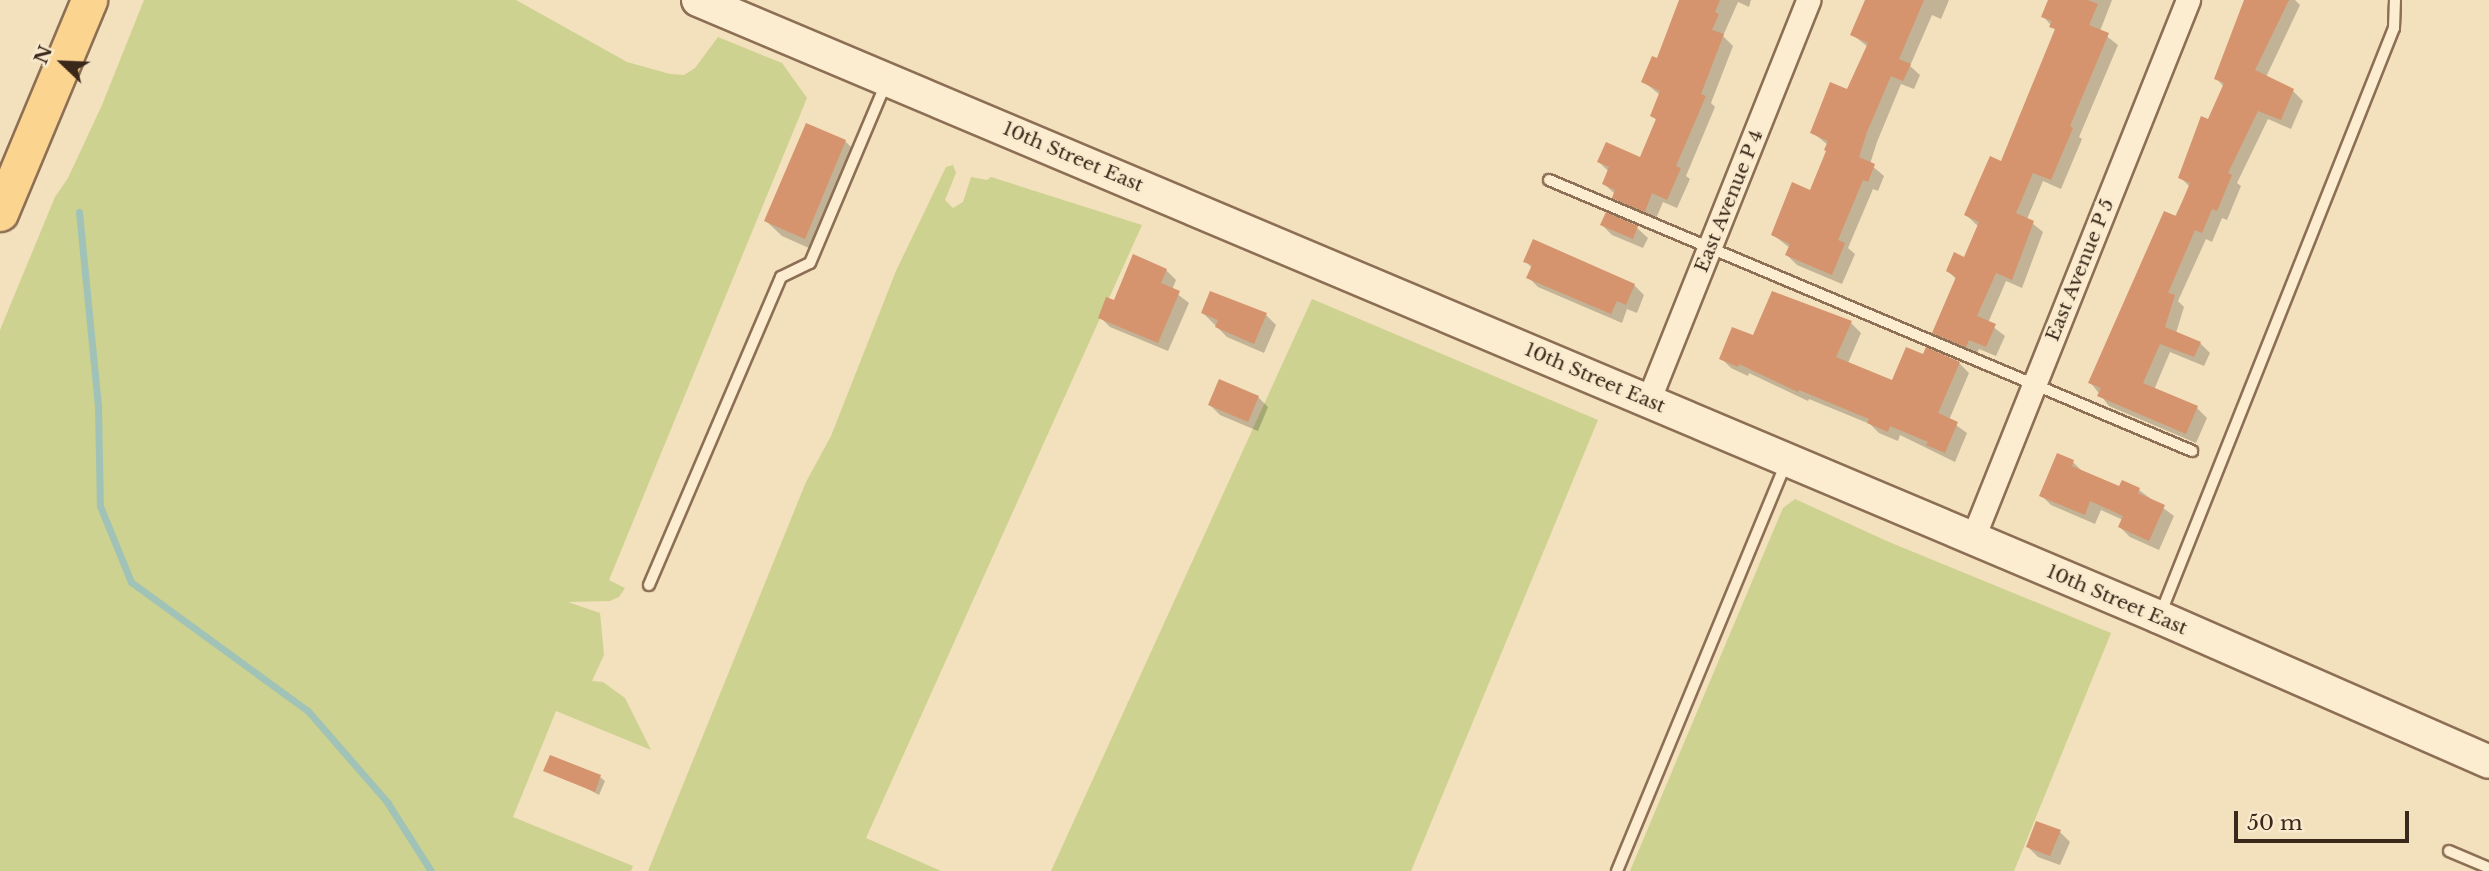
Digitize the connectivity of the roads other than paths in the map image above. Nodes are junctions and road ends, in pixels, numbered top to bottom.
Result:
1 (89, 0) edge
2 (698, 0) edge
3 (1808, 0) edge
4 (2188, 0) edge
5 (2395, 0) edge
6 (888, 79) junction
7 (1549, 180) dead end
8 (0, 213) edge
9 (1710, 248) junction
10 (2035, 384) junction
11 (1648, 401) junction
12 (2192, 451) dead end
13 (1787, 461) junction
14 (1972, 540) junction
15 (649, 584) dead end
16 (2159, 617) junction
17 (2489, 762) edge
18 (2449, 851) dead end
19 (2489, 868) edge
20 (1617, 871) edge

1 - 8 main road
2 - 6 main road, 10th Street East
3 - 9 street, East Avenue P 4
4 - 10 street, East Avenue P 5
5 - 16 lane
6 - 11 main road, 10th Street East
6 - 15 lane
7 - 9 lane
9 - 10 lane
9 - 11 street, East Avenue P 4
10 - 12 lane
10 - 14 street, East Avenue P 5
11 - 13 main road, 10th Street East
13 - 14 main road, 10th Street East
13 - 20 lane
14 - 16 main road, 10th Street East
16 - 17 main road, 10th Street East
18 - 19 lane

